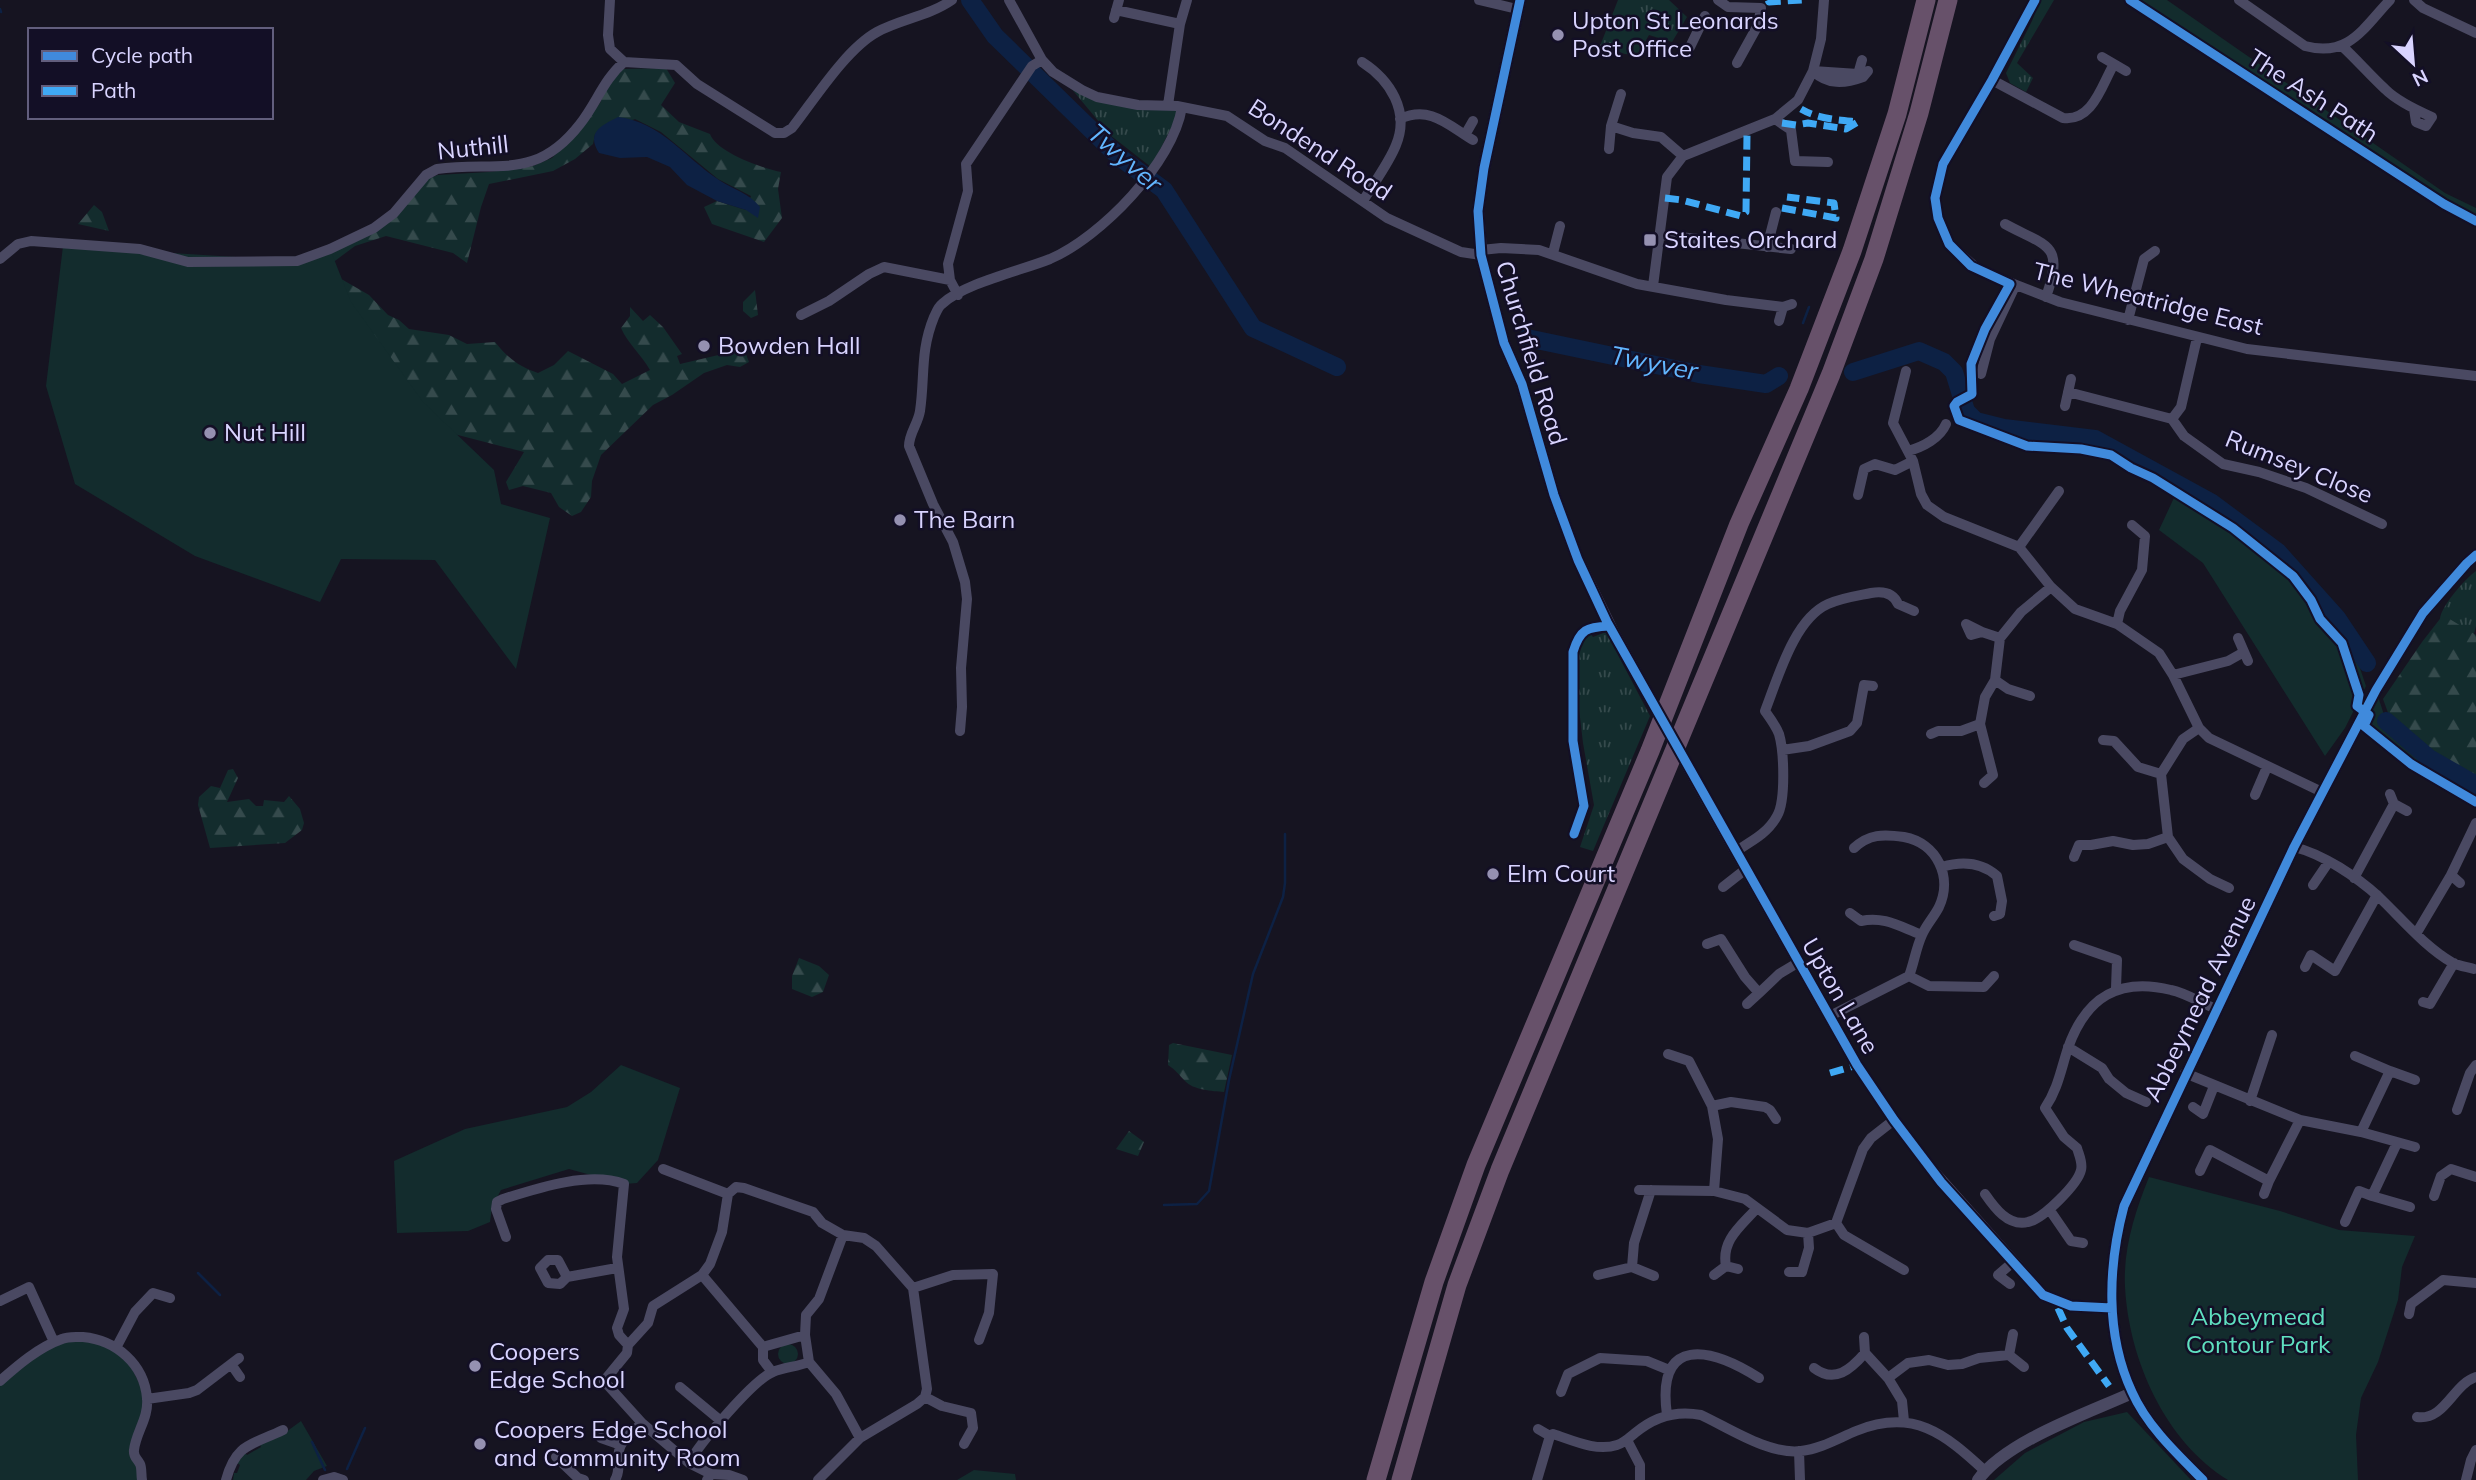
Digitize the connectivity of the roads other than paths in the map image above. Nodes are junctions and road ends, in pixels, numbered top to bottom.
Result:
1 (610, 0) edge
2 (951, 0) edge
3 (1009, 0) edge
4 (1187, 0) edge
5 (1479, 0) edge
6 (1718, 0) edge
7 (1824, 0) edge
8 (1926, 0) edge
9 (1948, 0) edge
10 (2035, 0) edge
11 (2239, 0) edge
12 (2390, 0) edge
13 (2414, 0) edge
14 (1519, 5) edge
15 (1116, 9) edge
16 (1180, 24) junction
17 (2476, 33) edge
18 (2342, 46) junction
19 (1690, 47) dead end
20 (2102, 57) dead end
21 (1042, 60) junction
22 (1862, 60) dead end
23 (1367, 61) dead end
24 (624, 62) junction
25 (1737, 63) dead end
26 (2114, 64) junction
27 (1813, 71) junction
28 (1868, 71) dead end
29 (2126, 71) dead end
30 (1992, 80) junction
31 (1621, 94) dead end
32 (1168, 105) junction
33 (1181, 107) junction
34 (2414, 109) dead end
35 (1775, 119) junction
36 (1400, 120) junction
37 (1474, 121) dead end
38 (1611, 127) junction
39 (1609, 149) dead end
40 (1683, 156) junction
41 (1828, 162) dead end
42 (1363, 201) junction
43 (1776, 212) dead end
44 (2005, 224) dead end
45 (1560, 226) dead end
46 (1661, 235) junction
47 (1768, 247) junction
48 (1791, 249) dead end
49 (2136, 249) dead end
50 (2155, 251) dead end
51 (1481, 253) junction
52 (1553, 253) junction
53 (0, 259) edge
54 (2144, 260) junction
55 (950, 280) junction
56 (1653, 286) junction
57 (2015, 286) junction
58 (958, 295) junction
59 (2046, 297) junction
60 (801, 315) dead end
61 (2128, 320) junction
62 (1779, 321) dead end
63 (2197, 338) junction
64 (1906, 371) dead end
65 (1981, 374) dead end
66 (2476, 376) edge
67 (2071, 379) dead end
68 (2068, 392) junction
69 (2065, 406) dead end
70 (2172, 419) junction
71 (1946, 424) dead end
72 (1911, 456) junction
73 (1858, 495) dead end
74 (2053, 495) dead end
75 (2382, 524) dead end
76 (2132, 525) dead end
77 (2019, 547) junction
78 (2476, 555) edge
79 (2051, 587) junction
80 (1914, 611) dead end
81 (2117, 624) junction
82 (1612, 630) joint
83 (1982, 632) dead end
84 (2000, 638) junction
85 (2238, 638) dead end
86 (2173, 675) junction
87 (1995, 680) junction
88 (1864, 685) dead end
89 (2030, 696) dead end
90 (1980, 724) junction
91 (2199, 728) junction
92 (1935, 730) dead end
93 (960, 731) dead end
94 (2103, 740) dead end
95 (1782, 750) junction
96 (2267, 767) junction
97 (2161, 774) junction
98 (1984, 783) dead end
99 (2322, 792) junction
100 (2255, 795) dead end
101 (2407, 811) dead end
102 (2476, 823) edge
103 (2168, 837) junction
104 (2294, 847) junction
105 (1854, 848) dead end
106 (1736, 851) junction
107 (2074, 857) dead end
108 (2328, 863) junction
109 (1942, 867) junction
110 (1746, 869) junction
111 (2451, 875) junction
112 (2354, 878) junction
113 (2313, 879) dead end
114 (2460, 883) dead end
115 (1723, 887) dead end
116 (2229, 888) dead end
117 (2377, 895) junction
118 (1850, 914) dead end
119 (1994, 916) dead end
120 (2416, 934) junction
121 (1922, 935) junction
122 (1707, 944) dead end
123 (2074, 945) dead end
124 (1799, 962) junction
125 (2454, 963) junction
126 (2305, 967) dead end
127 (2474, 969) dead end
128 (2335, 971) junction
129 (1909, 976) junction
130 (1994, 976) dead end
131 (2333, 984) dead end
132 (2116, 988) junction
133 (1759, 993) junction
134 (2423, 1002) dead end
135 (1747, 1004) dead end
136 (2216, 1009) junction
137 (1830, 1016) junction
138 (2272, 1035) dead end
139 (2068, 1047) junction
140 (1668, 1054) dead end
141 (2355, 1056) dead end
142 (2476, 1065) edge
143 (2390, 1071) junction
144 (2185, 1073) junction
145 (2415, 1080) dead end
146 (2214, 1086) junction
147 (2146, 1101) dead end
148 (2249, 1101) junction
149 (1712, 1106) junction
150 (2193, 1107) dead end
151 (2457, 1110) dead end
152 (1776, 1119) dead end
153 (2300, 1120) junction
154 (1894, 1121) junction
155 (2361, 1132) junction
156 (2397, 1143) junction
157 (2415, 1147) dead end
158 (663, 1169) dead end
159 (2200, 1171) dead end
160 (2476, 1177) edge
161 (2269, 1181) junction
162 (1714, 1191) junction
163 (728, 1194) junction
164 (1985, 1194) dead end
165 (2264, 1194) dead end
166 (2372, 1196) junction
167 (2434, 1196) dead end
168 (2410, 1207) dead end
169 (1758, 1208) junction
170 (2049, 1209) junction
171 (2345, 1222) dead end
172 (1836, 1223) junction
173 (1808, 1233) junction
174 (843, 1235) junction
175 (506, 1237) dead end
176 (2083, 1243) dead end
177 (2013, 1262) junction
178 (1632, 1267) junction
179 (617, 1268) junction
180 (1904, 1270) dead end
181 (1797, 1274) dead end
182 (702, 1275) junction
183 (1598, 1275) dead end
184 (1714, 1275) dead end
185 (1654, 1276) dead end
186 (567, 1278) dead end
187 (2476, 1283) edge
188 (2010, 1284) dead end
189 (913, 1288) junction
190 (170, 1297) dead end
191 (0, 1301) edge
192 (2112, 1308) junction
193 (2409, 1314) dead end
194 (2013, 1334) dead end
195 (805, 1335) junction
196 (1864, 1336) dead end
197 (979, 1340) dead end
198 (54, 1342) junction
199 (628, 1345) junction
200 (117, 1346) junction
201 (763, 1347) junction
202 (1866, 1353) junction
203 (2009, 1355) junction
204 (809, 1362) junction
205 (2024, 1367) dead end
206 (1669, 1370) junction
207 (1818, 1371) dead end
208 (772, 1372) junction
209 (240, 1377) dead end
210 (2476, 1377) edge
211 (1759, 1378) dead end
212 (1888, 1378) junction
213 (0, 1381) edge
214 (680, 1387) dead end
215 (1564, 1389) dead end
216 (2132, 1393) junction
217 (925, 1397) junction
218 (147, 1399) junction
219 (1667, 1415) junction
220 (2417, 1417) dead end
221 (721, 1421) junction
222 (1904, 1421) junction
223 (642, 1423) junction
224 (1538, 1429) dead end
225 (283, 1430) dead end
226 (1550, 1436) junction
227 (601, 1438) dead end
228 (860, 1438) junction
229 (1627, 1440) junction
230 (964, 1444) dead end
231 (621, 1445) junction
232 (2476, 1450) edge
233 (1799, 1451) junction
234 (556, 1457) dead end
235 (689, 1463) junction
236 (617, 1476) edge
237 (1981, 1476) edge
238 (709, 1477) edge
239 (142, 1480) edge
240 (226, 1480) edge
241 (323, 1480) edge
242 (343, 1480) edge
243 (584, 1480) edge
244 (629, 1480) edge
245 (743, 1480) edge
246 (818, 1480) edge
247 (1376, 1480) edge
248 (1401, 1480) edge
249 (1538, 1480) edge
250 (1640, 1480) edge
251 (1800, 1480) edge
252 (2203, 1480) edge
253 (2466, 1480) edge

1 - 24 street
2 - 24 street
3 - 21 street, Bondend Road
4 - 16 street
5 - 14 street
6 - 19 street
6 - 25 street
7 - 27 street
8 - 247 highway
9 - 248 highway
10 - 30 street
11 - 18 street
12 - 18 street
13 - 17 street
14 - 51 street, Churchfield Road
15 - 16 street
16 - 32 street
18 - 34 street
20 - 26 street
21 - 32 street, Bondend Road
21 - 55 street
22 - 27 street
23 - 36 street
24 - 53 street, Nuthill
26 - 29 street
26 - 30 street
27 - 28 street
27 - 35 street
30 - 57 street, The Wheatridge East
31 - 38 street
32 - 33 street, Bondend Road
33 - 42 street, Bondend Road
33 - 58 street
35 - 40 street
35 - 41 street
36 - 37 street
36 - 42 street
38 - 39 street
38 - 40 street
40 - 46 street
42 - 51 street, Bondend Road
43 - 47 street
44 - 59 street
45 - 52 street
46 - 47 street
46 - 56 street
47 - 48 street
49 - 54 street
50 - 54 street
51 - 52 street
51 - 82 street, Churchfield Road
52 - 56 street
54 - 61 street
55 - 58 street
55 - 60 street
56 - 62 street
57 - 59 street, The Wheatridge East
57 - 65 street
58 - 93 street
59 - 61 street, The Wheatridge East
61 - 63 street, The Wheatridge East
63 - 66 street, The Wheatridge East
63 - 70 street
64 - 72 street
67 - 68 street
68 - 69 street
68 - 70 street
70 - 75 street, Rumsey Close
71 - 72 street
72 - 73 street
72 - 77 street
74 - 77 street
76 - 81 street
77 - 79 street
78 - 99 street, Abbeymead Avenue
79 - 81 street
79 - 84 street
80 - 95 street
81 - 86 street
82 - 106 street, Upton Lane, bridge
83 - 84 street
84 - 87 street
85 - 86 street
86 - 91 street
87 - 89 street
87 - 90 street
88 - 95 street
90 - 92 street
90 - 98 street
91 - 96 street
91 - 97 street
94 - 97 street
95 - 106 street
96 - 99 street
96 - 100 street
97 - 103 street
99 - 104 street, Abbeymead Avenue
101 - 112 street
102 - 111 street
103 - 107 street
103 - 116 street
104 - 108 street
104 - 136 street, Abbeymead Avenue
105 - 109 street
106 - 110 street, Upton Lane
108 - 112 street
108 - 113 street
109 - 119 street
109 - 121 street
110 - 115 street
110 - 124 street, Upton Lane
111 - 114 street
111 - 120 street
112 - 117 street
117 - 120 street
117 - 128 street
118 - 121 street
120 - 125 street
121 - 129 street
122 - 133 street
123 - 132 street
124 - 133 street
124 - 137 street, Upton Lane
125 - 127 street
125 - 134 street
126 - 128 street
128 - 131 street
129 - 130 street
129 - 137 street
132 - 136 street
132 - 139 street
133 - 135 street
136 - 144 street, Abbeymead Avenue
137 - 154 street, Upton Lane
138 - 148 street
139 - 147 street
139 - 170 street
140 - 149 street
141 - 143 street
142 - 151 street
143 - 145 street
143 - 155 street
144 - 146 street
144 - 192 street, Abbeymead Avenue
146 - 148 street
146 - 150 street
148 - 153 street
149 - 152 street
149 - 162 street
153 - 155 street
153 - 161 street
154 - 172 street
154 - 177 street, Upton Lane
155 - 156 street
156 - 157 street
156 - 166 street
158 - 163 street
159 - 161 street
160 - 167 street
161 - 165 street
162 - 169 street
162 - 178 street
163 - 174 street
163 - 182 street
164 - 170 street
166 - 168 street
166 - 171 street
169 - 173 street
169 - 184 street
170 - 176 street
172 - 173 street
172 - 180 street
173 - 181 street
174 - 189 street
174 - 195 street
175 - 179 street
177 - 188 street
177 - 192 street, Upton Lane
178 - 183 street
178 - 185 street
179 - 186 street
179 - 199 street
182 - 199 street
182 - 201 street
187 - 193 street
189 - 197 street
189 - 217 street
190 - 200 street
191 - 198 street
192 - 216 street, Abbeymead Avenue
194 - 203 street
195 - 201 street
195 - 204 street
196 - 202 street
198 - 200 street
198 - 213 street
199 - 223 street
200 - 218 street
201 - 208 street
202 - 207 street
202 - 212 street
203 - 205 street
203 - 212 street
204 - 208 street
204 - 228 street
206 - 211 street
206 - 215 street
206 - 219 street
208 - 221 street
209 - 218 street
210 - 220 street
212 - 222 street
214 - 221 street
216 - 237 street
216 - 252 street, Abbeymead Avenue
217 - 228 street
217 - 230 street
218 - 239 street
219 - 229 street
219 - 233 street
221 - 235 street
222 - 233 street
222 - 237 street
223 - 231 street
223 - 235 street
224 - 226 street
225 - 240 street
226 - 229 street
226 - 249 street
227 - 231 street
228 - 246 street
229 - 250 street
231 - 236 street
232 - 253 street
233 - 251 street
234 - 243 street
235 - 238 street
236 - 244 street
238 - 245 street
241 - 242 street

